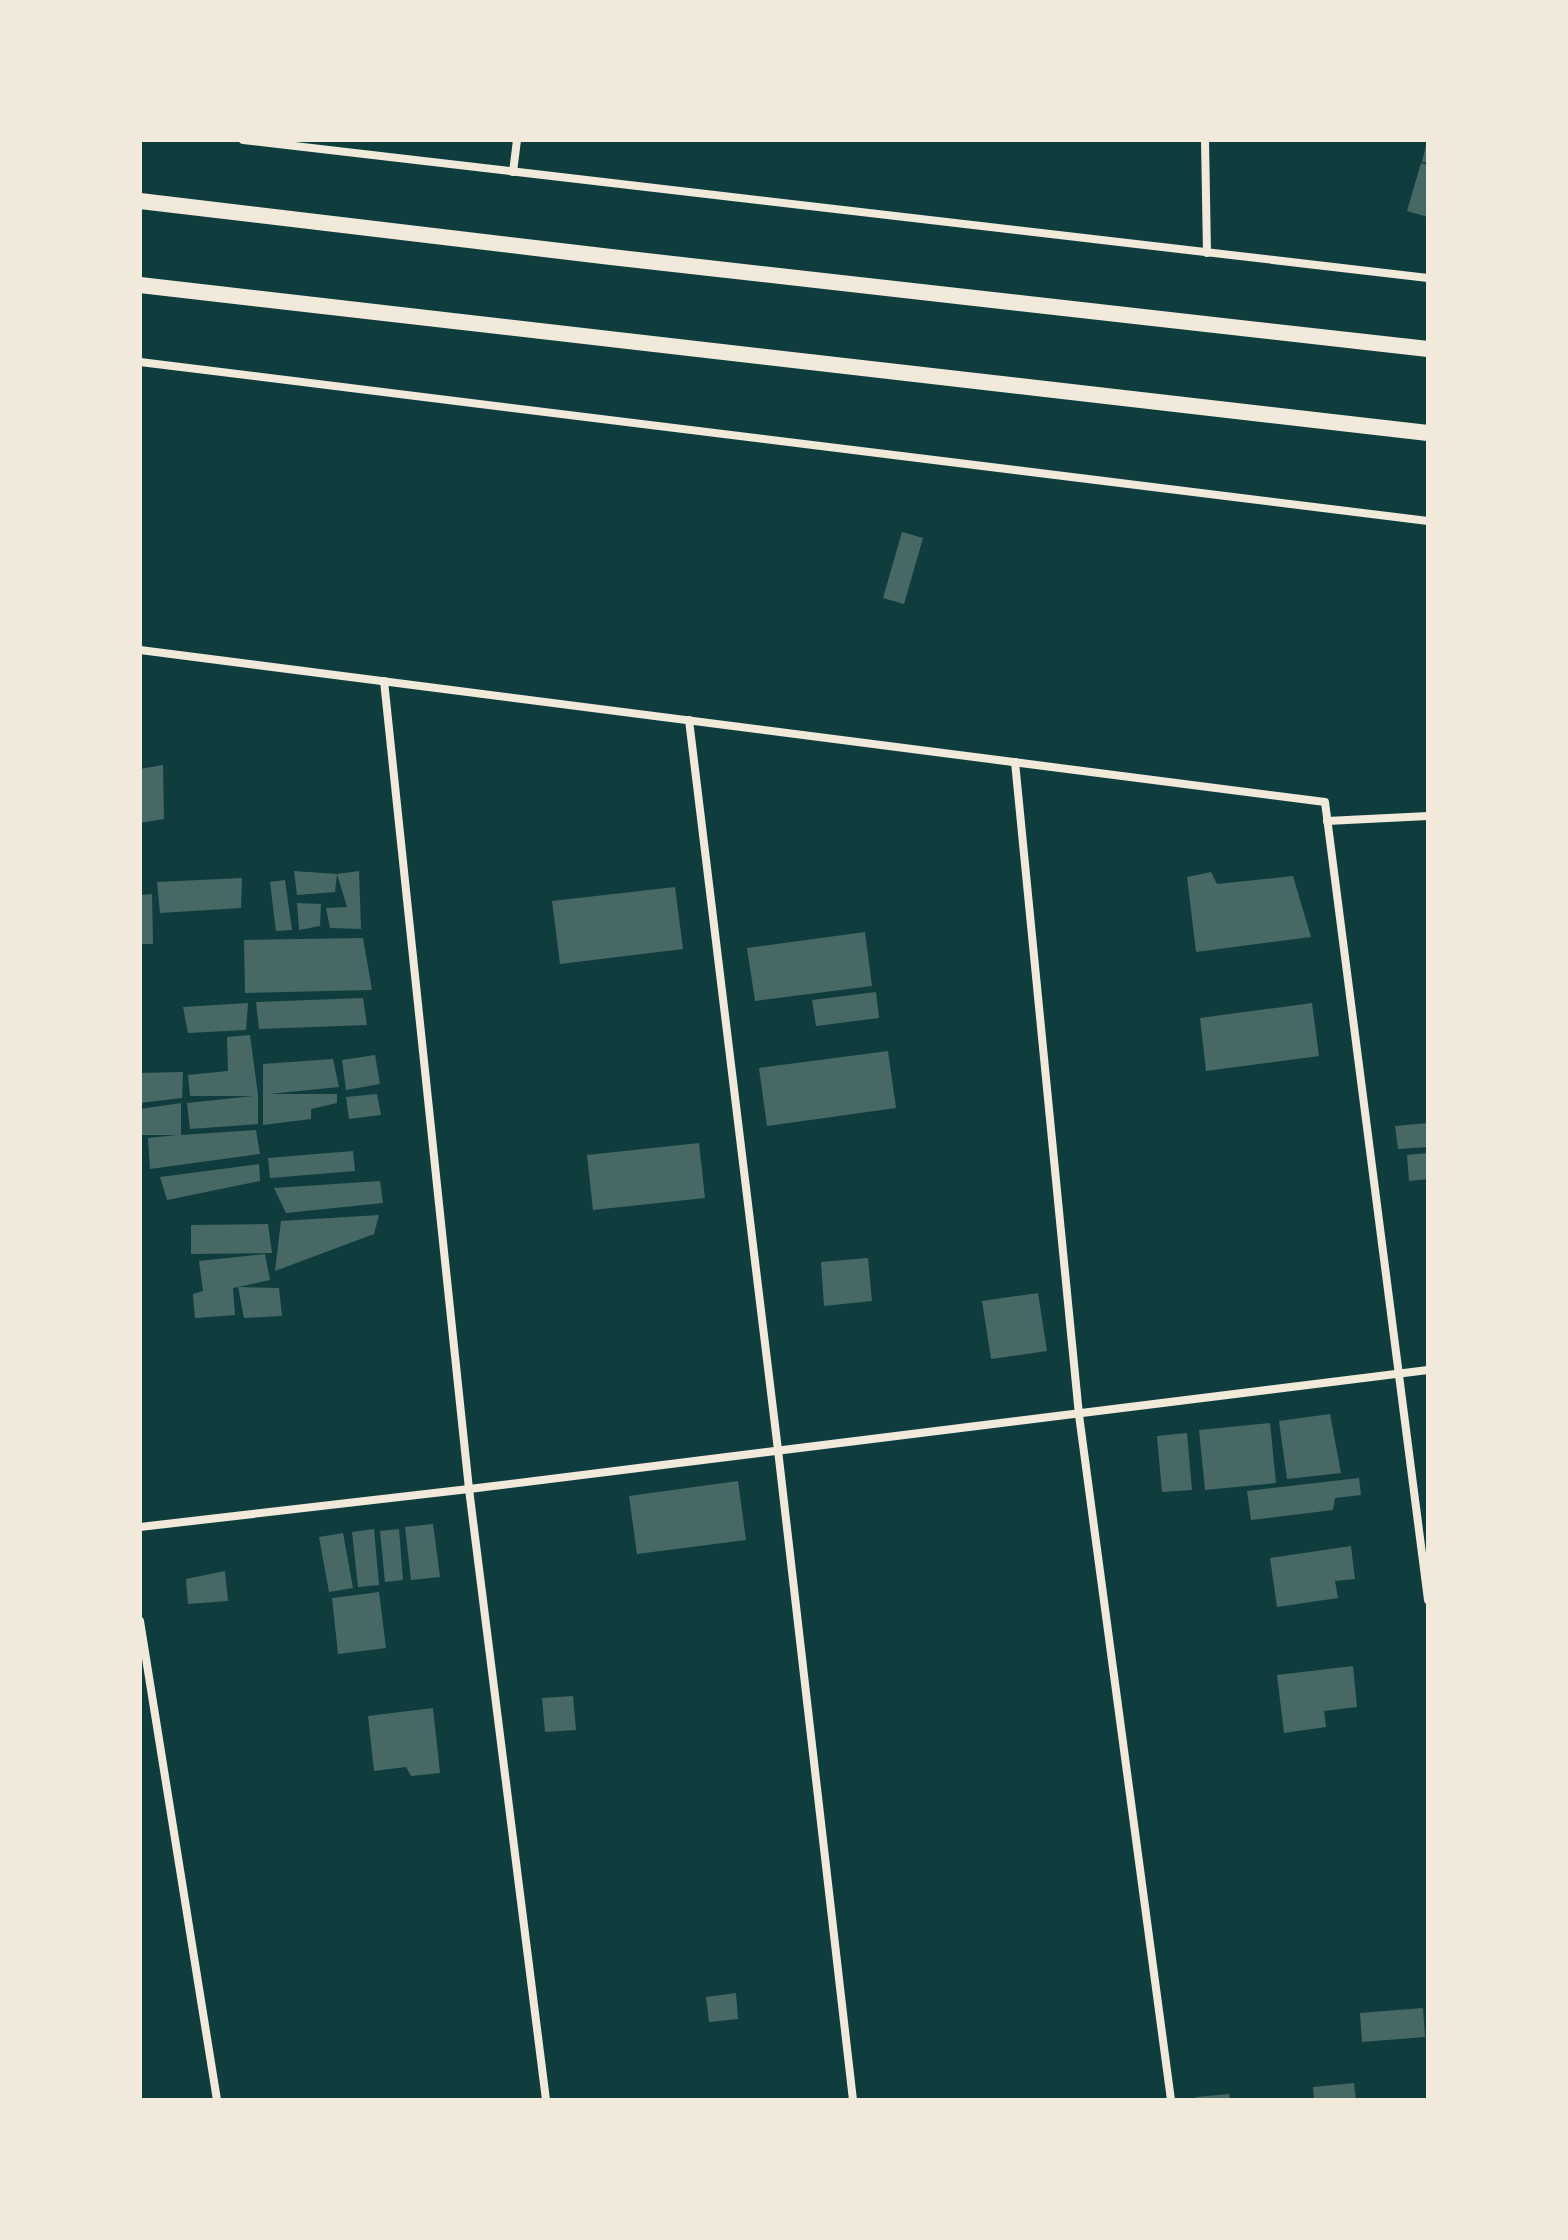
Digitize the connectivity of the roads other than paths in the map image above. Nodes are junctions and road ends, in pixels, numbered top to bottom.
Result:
1 (243, 140) edge
2 (517, 140) edge
3 (1205, 140) edge
4 (513, 172) junction
5 (140, 201) edge
6 (1207, 253) junction
7 (1428, 278) edge
8 (140, 285) edge
9 (1428, 349) edge
10 (140, 362) edge
11 (1428, 433) edge
12 (1428, 521) edge
13 (140, 650) edge
14 (384, 681) junction
15 (689, 720) junction
16 (1015, 762) junction
17 (1428, 816) edge
18 (1327, 821) junction
19 (1428, 1370) edge
20 (1400, 1374) junction
21 (1079, 1415) junction
22 (778, 1450) junction
23 (469, 1489) junction
24 (140, 1527) edge
25 (1428, 1600) edge
26 (140, 1621) edge
27 (217, 2100) edge
28 (546, 2100) edge
29 (853, 2100) edge
30 (1171, 2100) edge

1 - 4 street
2 - 4 street
3 - 6 street
4 - 6 street
5 - 9 main road
6 - 7 street
8 - 11 main road
10 - 12 street
13 - 14 street
14 - 15 street
14 - 23 street
15 - 16 street
15 - 22 street
16 - 18 street
16 - 21 street
17 - 18 street
18 - 20 street
19 - 20 street
20 - 21 street
20 - 25 street
21 - 22 street
21 - 30 street
22 - 23 street
22 - 29 street
23 - 24 street
23 - 28 street
26 - 27 street

